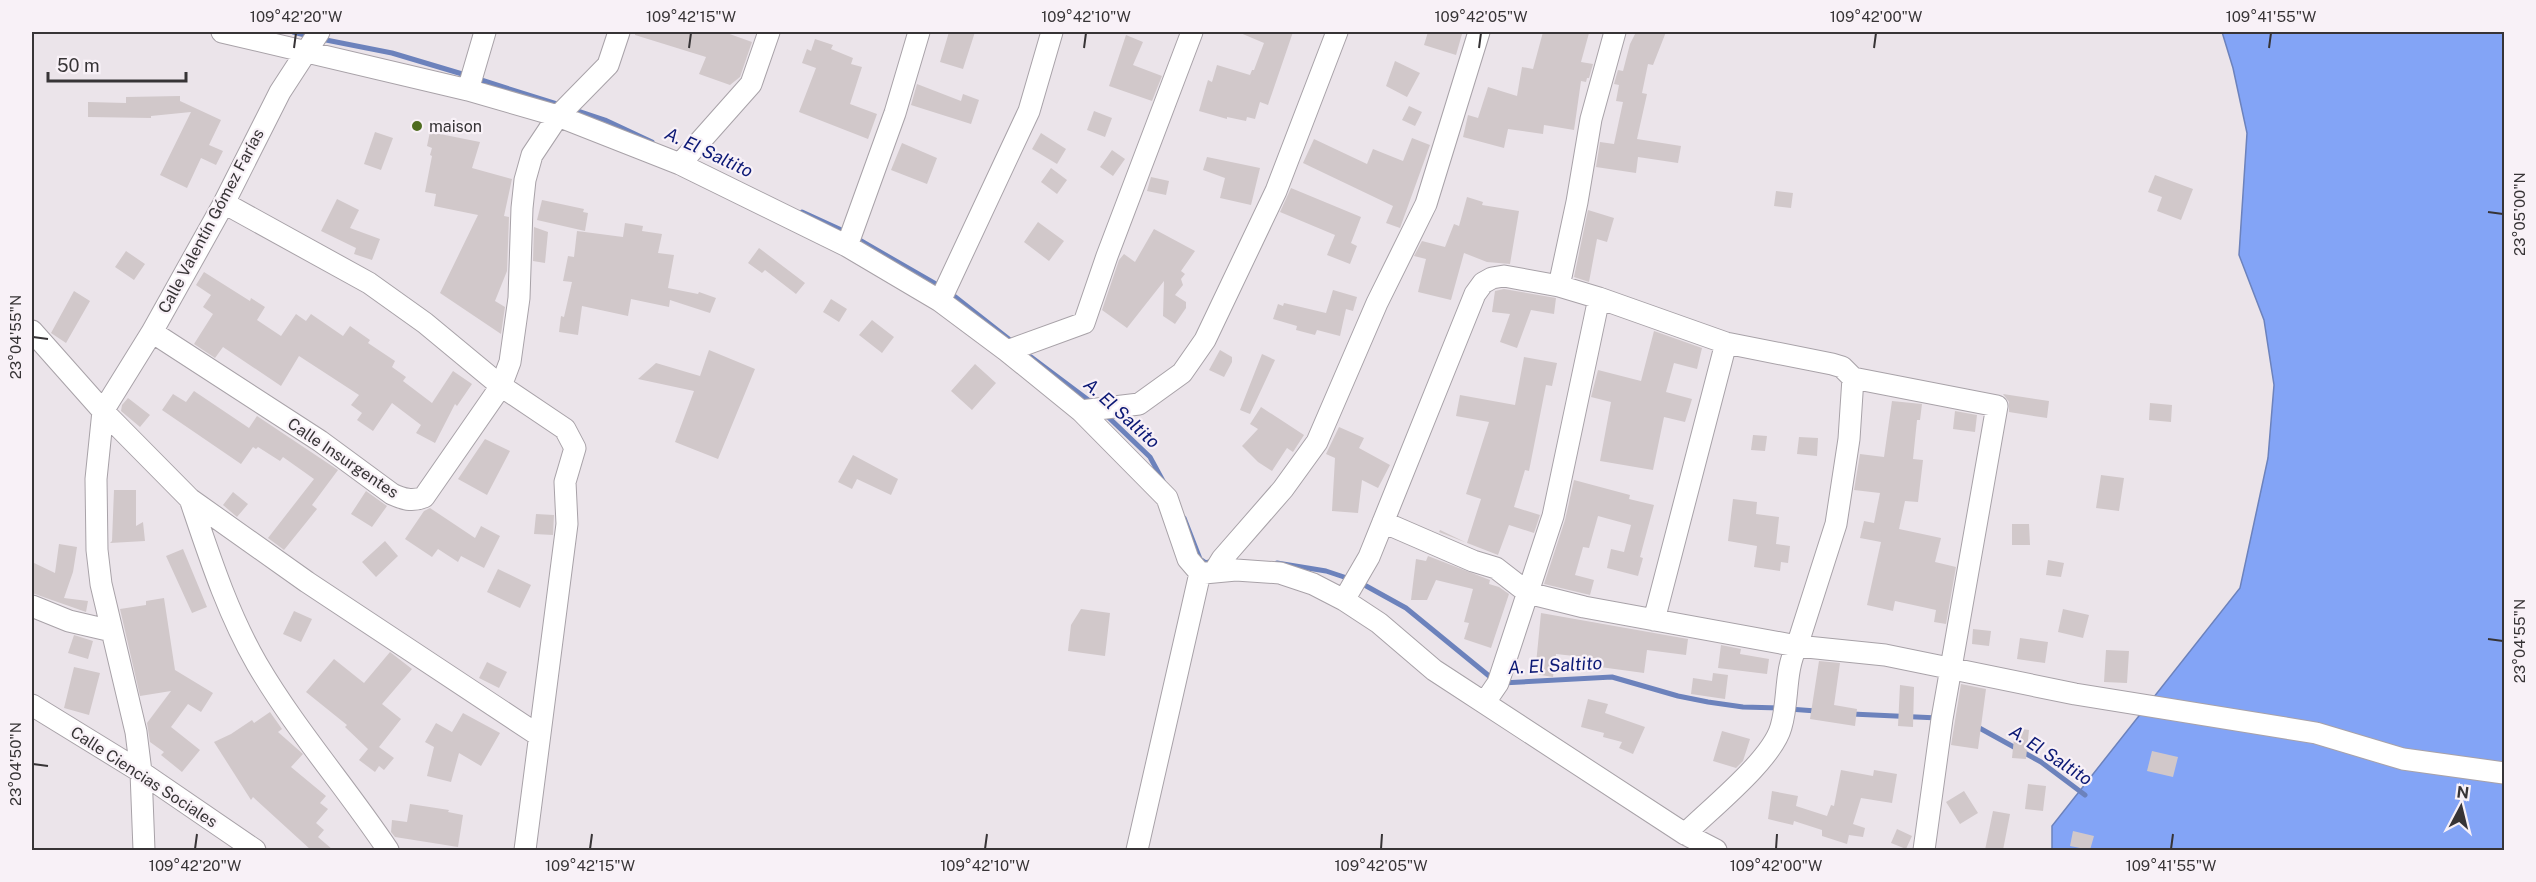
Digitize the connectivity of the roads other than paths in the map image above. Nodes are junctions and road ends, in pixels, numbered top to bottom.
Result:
1 (222, 32) edge
2 (319, 32) edge
3 (485, 32) edge
4 (619, 32) edge
5 (770, 32) edge
6 (919, 32) edge
7 (1052, 32) edge
8 (1192, 32) edge
9 (1337, 32) edge
10 (1479, 32) edge
11 (1615, 32) edge
12 (306, 51) junction
13 (468, 90) junction
14 (558, 116) junction
15 (680, 164) junction
16 (224, 204) junction
17 (847, 246) junction
18 (1559, 286) junction
19 (1599, 298) junction
20 (940, 301) junction
21 (32, 332) edge
22 (152, 332) junction
23 (1726, 343) junction
24 (1007, 351) junction
25 (1853, 378) junction
26 (501, 386) junction
27 (103, 411) junction
28 (1081, 411) junction
29 (190, 499) junction
30 (1383, 522) junction
31 (1207, 572) junction
32 (1528, 593) junction
33 (1344, 600) junction
34 (32, 606) edge
35 (1654, 620) junction
36 (112, 631) junction
37 (1797, 646) junction
38 (1951, 667) junction
39 (1485, 702) junction
40 (32, 705) edge
41 (538, 735) junction
42 (141, 772) junction
43 (2505, 773) edge
44 (1685, 834) junction
45 (144, 850) edge
46 (255, 850) edge
47 (388, 850) edge
48 (525, 850) edge
49 (1137, 850) edge
50 (1716, 850) edge
51 (1924, 850) edge

1 - 12 street
2 - 12 street, Calle Valentín Gómez Farías
3 - 13 street
4 - 14 street, Calle Insurgentes
5 - 15 street
6 - 17 street
7 - 20 street
8 - 24 street
9 - 28 street
10 - 31 street
11 - 18 street
12 - 13 street
12 - 16 street, Calle Valentín Gómez Farías
13 - 14 street
14 - 15 street
14 - 26 street, Calle Insurgentes
15 - 17 street
16 - 22 street, Calle Valentín Gómez Farías
16 - 26 street
17 - 20 street
18 - 19 street
18 - 30 street
19 - 23 street
19 - 32 street
20 - 24 street
21 - 27 street
22 - 26 street, Calle Insurgentes
22 - 27 street, Calle Valentín Gómez Farías
23 - 25 street
23 - 35 street
24 - 28 street
25 - 37 street
25 - 38 street
26 - 41 street
27 - 29 street
27 - 36 street
28 - 31 street
29 - 41 street
29 - 47 street
30 - 32 street
30 - 33 street
31 - 33 street
31 - 49 street
32 - 35 street
32 - 39 street
33 - 39 street
34 - 36 street
35 - 37 street
36 - 42 street
37 - 38 street
37 - 44 street
38 - 43 street
38 - 51 street
39 - 44 street
40 - 42 street, Calle Ciencias Sociales
41 - 48 street
42 - 45 street
42 - 46 street, Calle Ciencias Sociales
44 - 50 street

